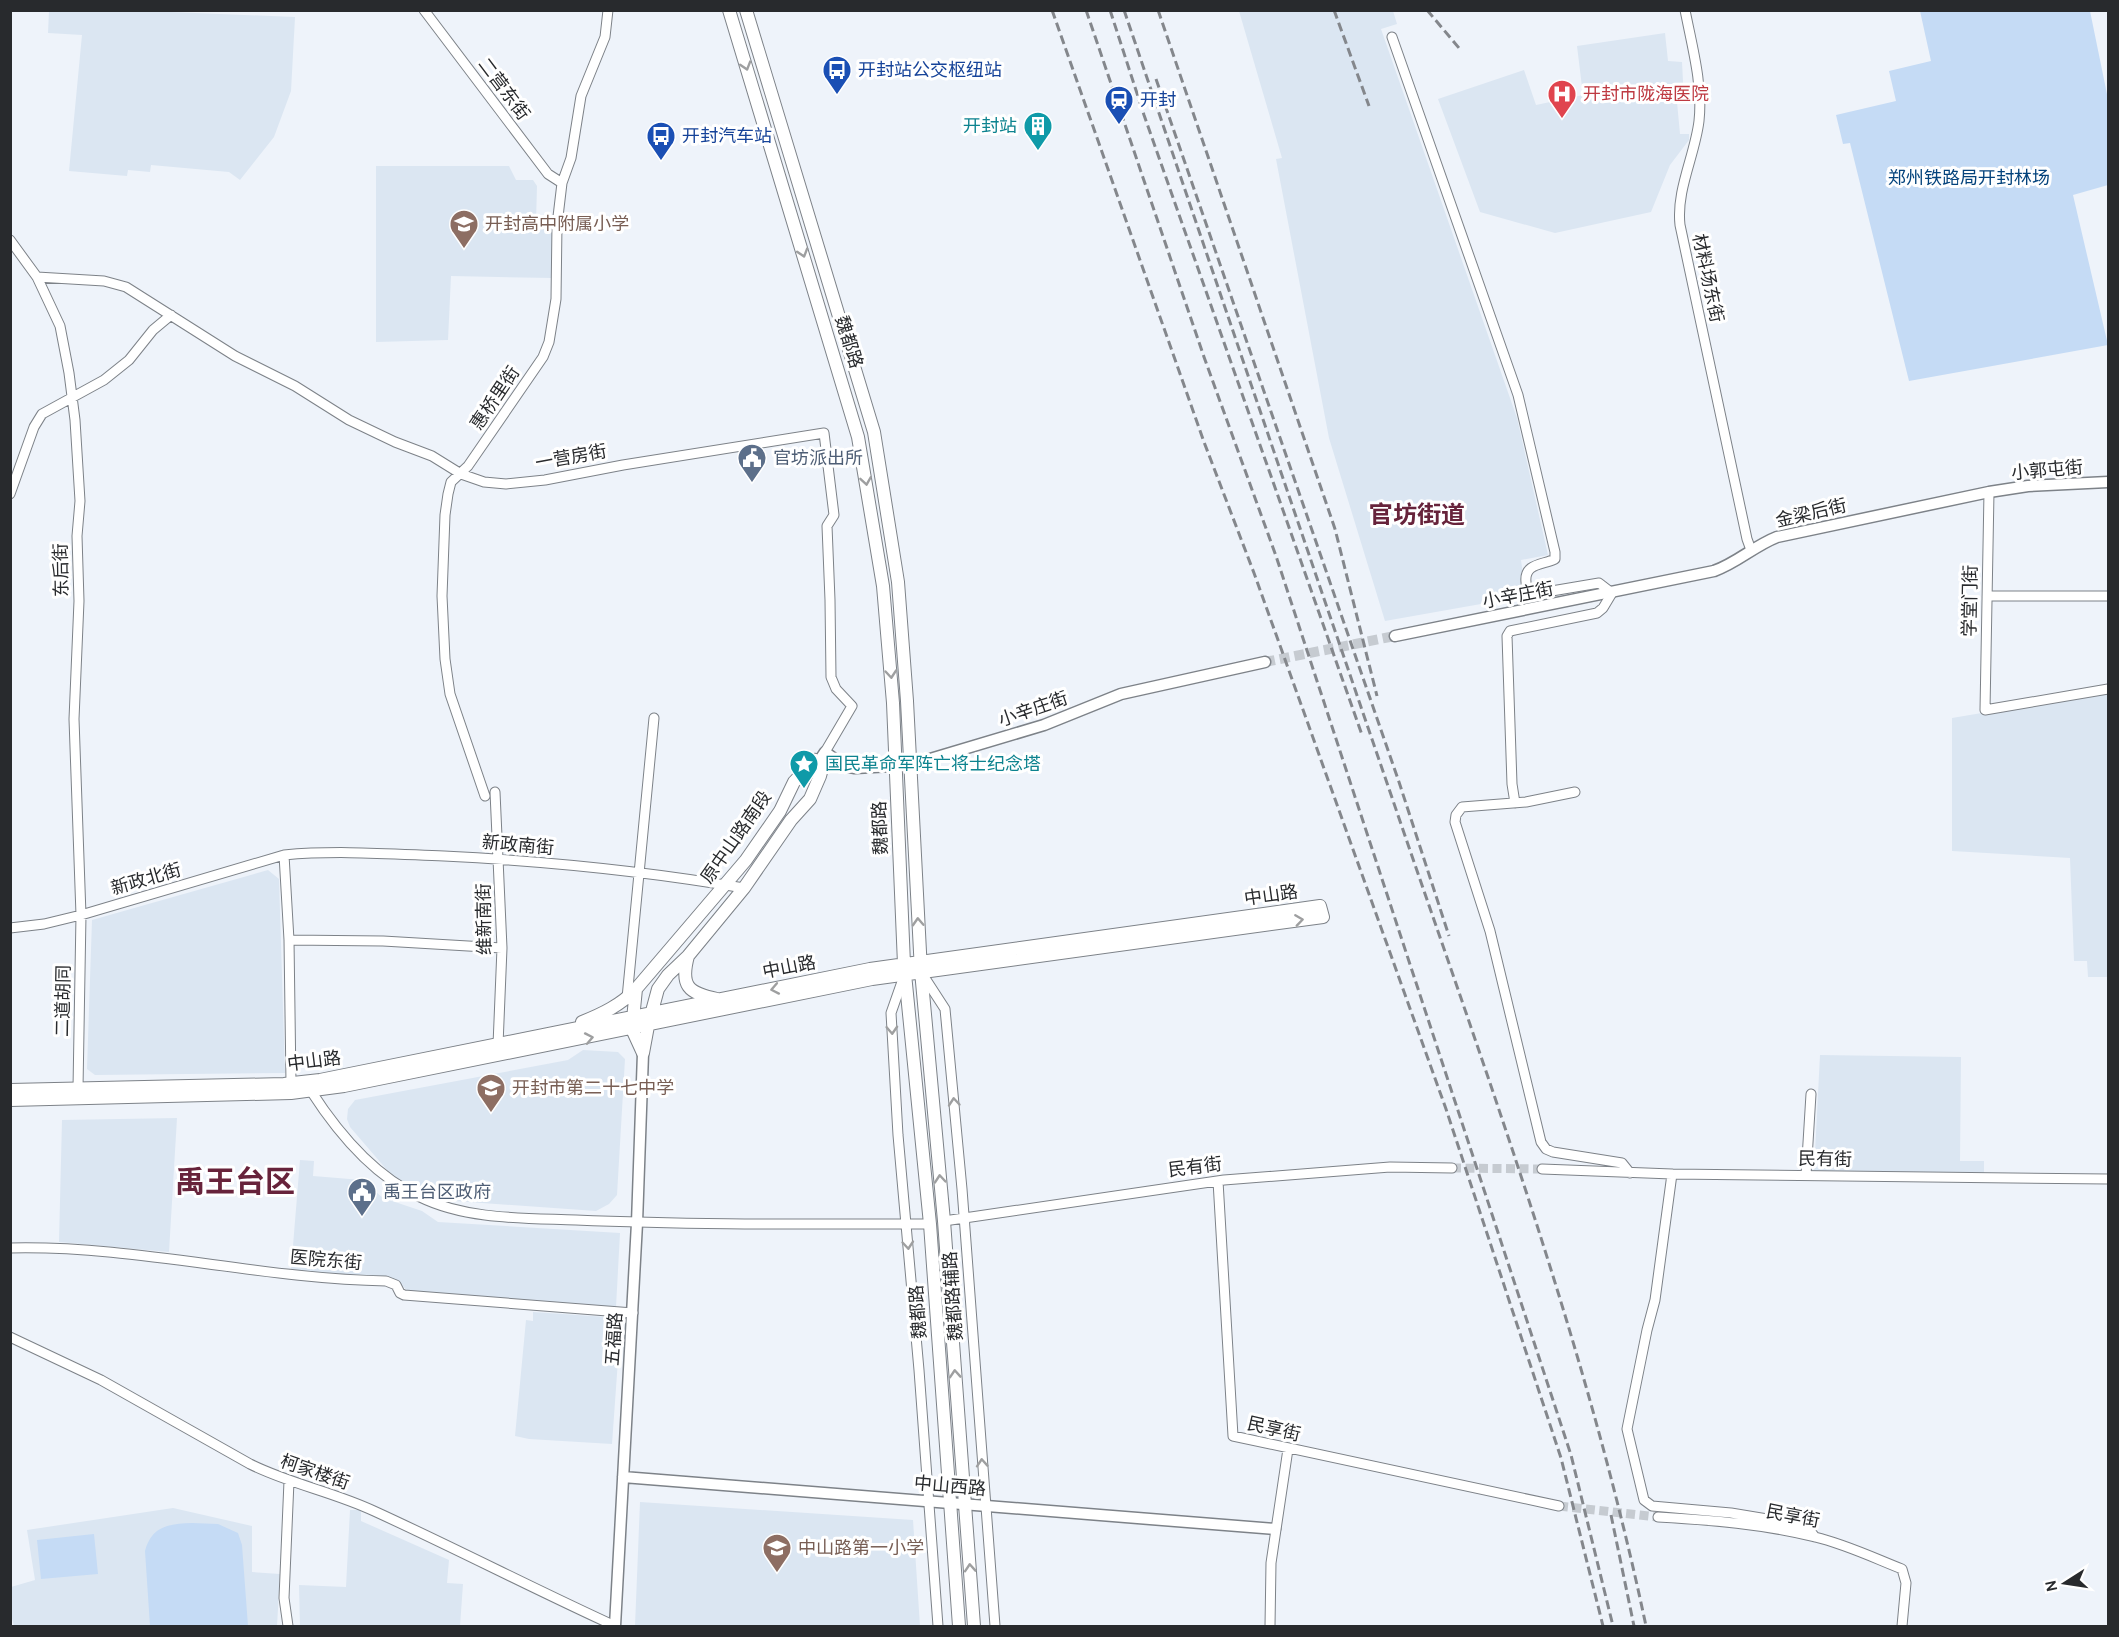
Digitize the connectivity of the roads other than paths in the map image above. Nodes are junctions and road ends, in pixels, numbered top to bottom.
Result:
1 (424, 10) edge
2 (608, 10) edge
3 (729, 10) edge
4 (746, 10) edge
5 (1686, 10) edge
6 (1392, 37) dead end
7 (562, 183) junction
8 (10, 240) edge
9 (37, 277) junction
10 (171, 315) junction
11 (72, 398) junction
12 (461, 474) junction
13 (2109, 482) edge
14 (1989, 492) junction
15 (10, 494) edge
16 (1751, 550) junction
17 (1612, 593) junction
18 (1987, 596) junction
19 (2109, 596) edge
20 (1395, 636) tunnel mouth
21 (1265, 662) tunnel mouth
22 (2109, 689) edge
23 (654, 718) dead end
24 (822, 756) junction
25 (910, 765) junction
26 (896, 766) junction
27 (495, 792) dead end
28 (1575, 792) dead end
29 (485, 796) dead end
30 (1515, 803) junction
31 (286, 855) junction
32 (499, 860) junction
33 (639, 872) junction
34 (727, 885) junction
35 (744, 888) junction
36 (81, 915) junction
37 (10, 928) edge
38 (289, 940) junction
39 (502, 948) junction
40 (688, 956) junction
41 (920, 966) junction
42 (905, 969) junction
43 (636, 989) junction
44 (627, 998) junction
45 (721, 999) junction
46 (652, 1012) junction
47 (632, 1023) junction
48 (648, 1026) junction
49 (550, 1035) junction
50 (498, 1045) junction
51 (643, 1053) junction
52 (291, 1083) junction
53 (78, 1088) junction
54 (10, 1090) edge
55 (311, 1091) junction
56 (1811, 1094) dead end
57 (10, 1100) edge
58 (1452, 1168) tunnel mouth
59 (1542, 1169) tunnel mouth
60 (1630, 1173) junction
61 (1672, 1174) junction
62 (1806, 1175) junction
63 (2109, 1179) edge
64 (1218, 1181) junction
65 (964, 1219) junction
66 (944, 1221) junction
67 (637, 1223) junction
68 (906, 1224) junction
69 (930, 1224) junction
70 (10, 1248) edge
71 (633, 1313) junction
72 (10, 1337) edge
73 (1288, 1449) junction
74 (623, 1477) junction
75 (289, 1481) junction
76 (929, 1501) junction
77 (950, 1503) junction
78 (965, 1504) junction
79 (986, 1506) junction
80 (1559, 1506) tunnel mouth
81 (1658, 1517) tunnel mouth
82 (1275, 1528) junction
83 (1815, 1536) junction
84 (288, 1626) edge
85 (615, 1626) edge
86 (938, 1626) edge
87 (959, 1626) edge
88 (974, 1626) edge
89 (995, 1626) edge
90 (1270, 1626) edge
91 (1902, 1626) edge

1 - 7 street, 二营东街
2 - 7 street, 惠桥里街
3 -> 26 main road, 魏都路
4 - 25 main road, 魏都路
5 - 16 street, 材料场东街
6 - 17 street
7 - 12 street, 惠桥里街
8 - 9 street, 东后街
9 - 10 street, 一营房街
9 - 11 street, 东后街
10 - 11 street
10 - 12 street, 一营房街
11 - 15 street
11 - 36 street, 东后街
12 - 24 street, 一营房街
12 - 29 street, 惠桥里街
13 - 14 street, 小郭屯街
14 - 16 street, 金梁后街
14 - 18 street, 学堂门街
16 - 17 street, 金梁后街
17 - 20 street, 小辛庄街
17 - 30 street
18 - 19 street
18 - 22 street, 学堂门街
21 - 25 street, 小辛庄街
23 - 33 street
24 - 26 street, 小辛庄街
24 - 34 main road, 原中山路南段
24 - 35 main road, 原中山路南段
25 - 26 street, 小辛庄街
41 -> 25 main road, 魏都路
26 - 42 main road, 魏都路
27 - 32 street, 维新南街
28 - 30 street
30 - 60 street
31 - 32 street, 新政南街
31 - 36 street, 新政北街
31 - 38 street
32 - 33 street, 新政南街
32 - 39 street, 维新南街
33 - 34 street, 新政南街
33 - 44 street
34 - 35 street, 新政南街
34 - 43 main road, 原中山路南段
35 - 40 main road, 原中山路南段
36 - 37 street, 新政北街
36 - 53 street, 二道胡同
38 - 39 street
38 - 52 street
39 - 50 street, 维新南街
40 - 45 main road
40 - 46 main road, 原中山路南段
41 -> 41 main road, 中山路
41 - 42 main road, 中山路
65 -> 41 street, 魏都路辅路
66 -> 41 main road, 魏都路
42 -> 45 main road, 中山路
42 - 48 main road, 中山路
42 -> 68 street
42 - 69 main road, 魏都路
43 - 44 main road, 原中山路南段
43 - 47 main road
44 - 49 main road, 原中山路南段
45 - 46 main road, 中山路
46 - 47 main road, 中山路
46 - 48 main road, 原中山路南段
47 - 48 main road, 中山路
47 - 49 main road, 中山路
47 - 51 main road
55 -> 47 main road, 中山路
48 - 51 main road, 原中山路南段
49 - 50 main road, 中山路
50 - 52 main road, 中山路
51 - 67 street, 五福路
52 - 53 main road, 中山路
53 - 54 main road, 中山路
55 - 57 main road, 中山路
55 - 67 street
56 - 62 street
58 - 64 street, 民有街
59 - 60 street, 民有街
60 - 61 street, 民有街
61 - 62 street, 民有街
61 - 83 street
62 - 63 street, 民有街
64 - 65 street, 民有街
64 - 73 street, 民享街
65 - 66 street, 民有街
79 -> 65 street, 魏都路辅路
78 -> 66 main road, 魏都路
67 - 68 street
67 - 71 street, 五福路
68 - 69 street
68 -> 76 street
69 - 77 main road, 魏都路
70 - 71 street, 医院东街
71 - 74 street, 五福路
72 - 75 street, 柯家楼街
73 - 80 street, 民享街
73 - 82 street
74 - 76 street, 中山西路
74 - 85 street, 五福路
75 - 84 street
75 - 85 street, 柯家楼街
76 - 77 street, 中山西路
76 - 86 street
77 - 78 street, 中山西路
77 - 87 main road, 魏都路
78 - 79 street, 中山西路
88 -> 78 main road, 魏都路
79 - 82 street, 中山西路
79 - 89 street, 魏都路辅路
81 - 83 street, 民享街
82 - 90 street
83 - 91 street, 民享街

